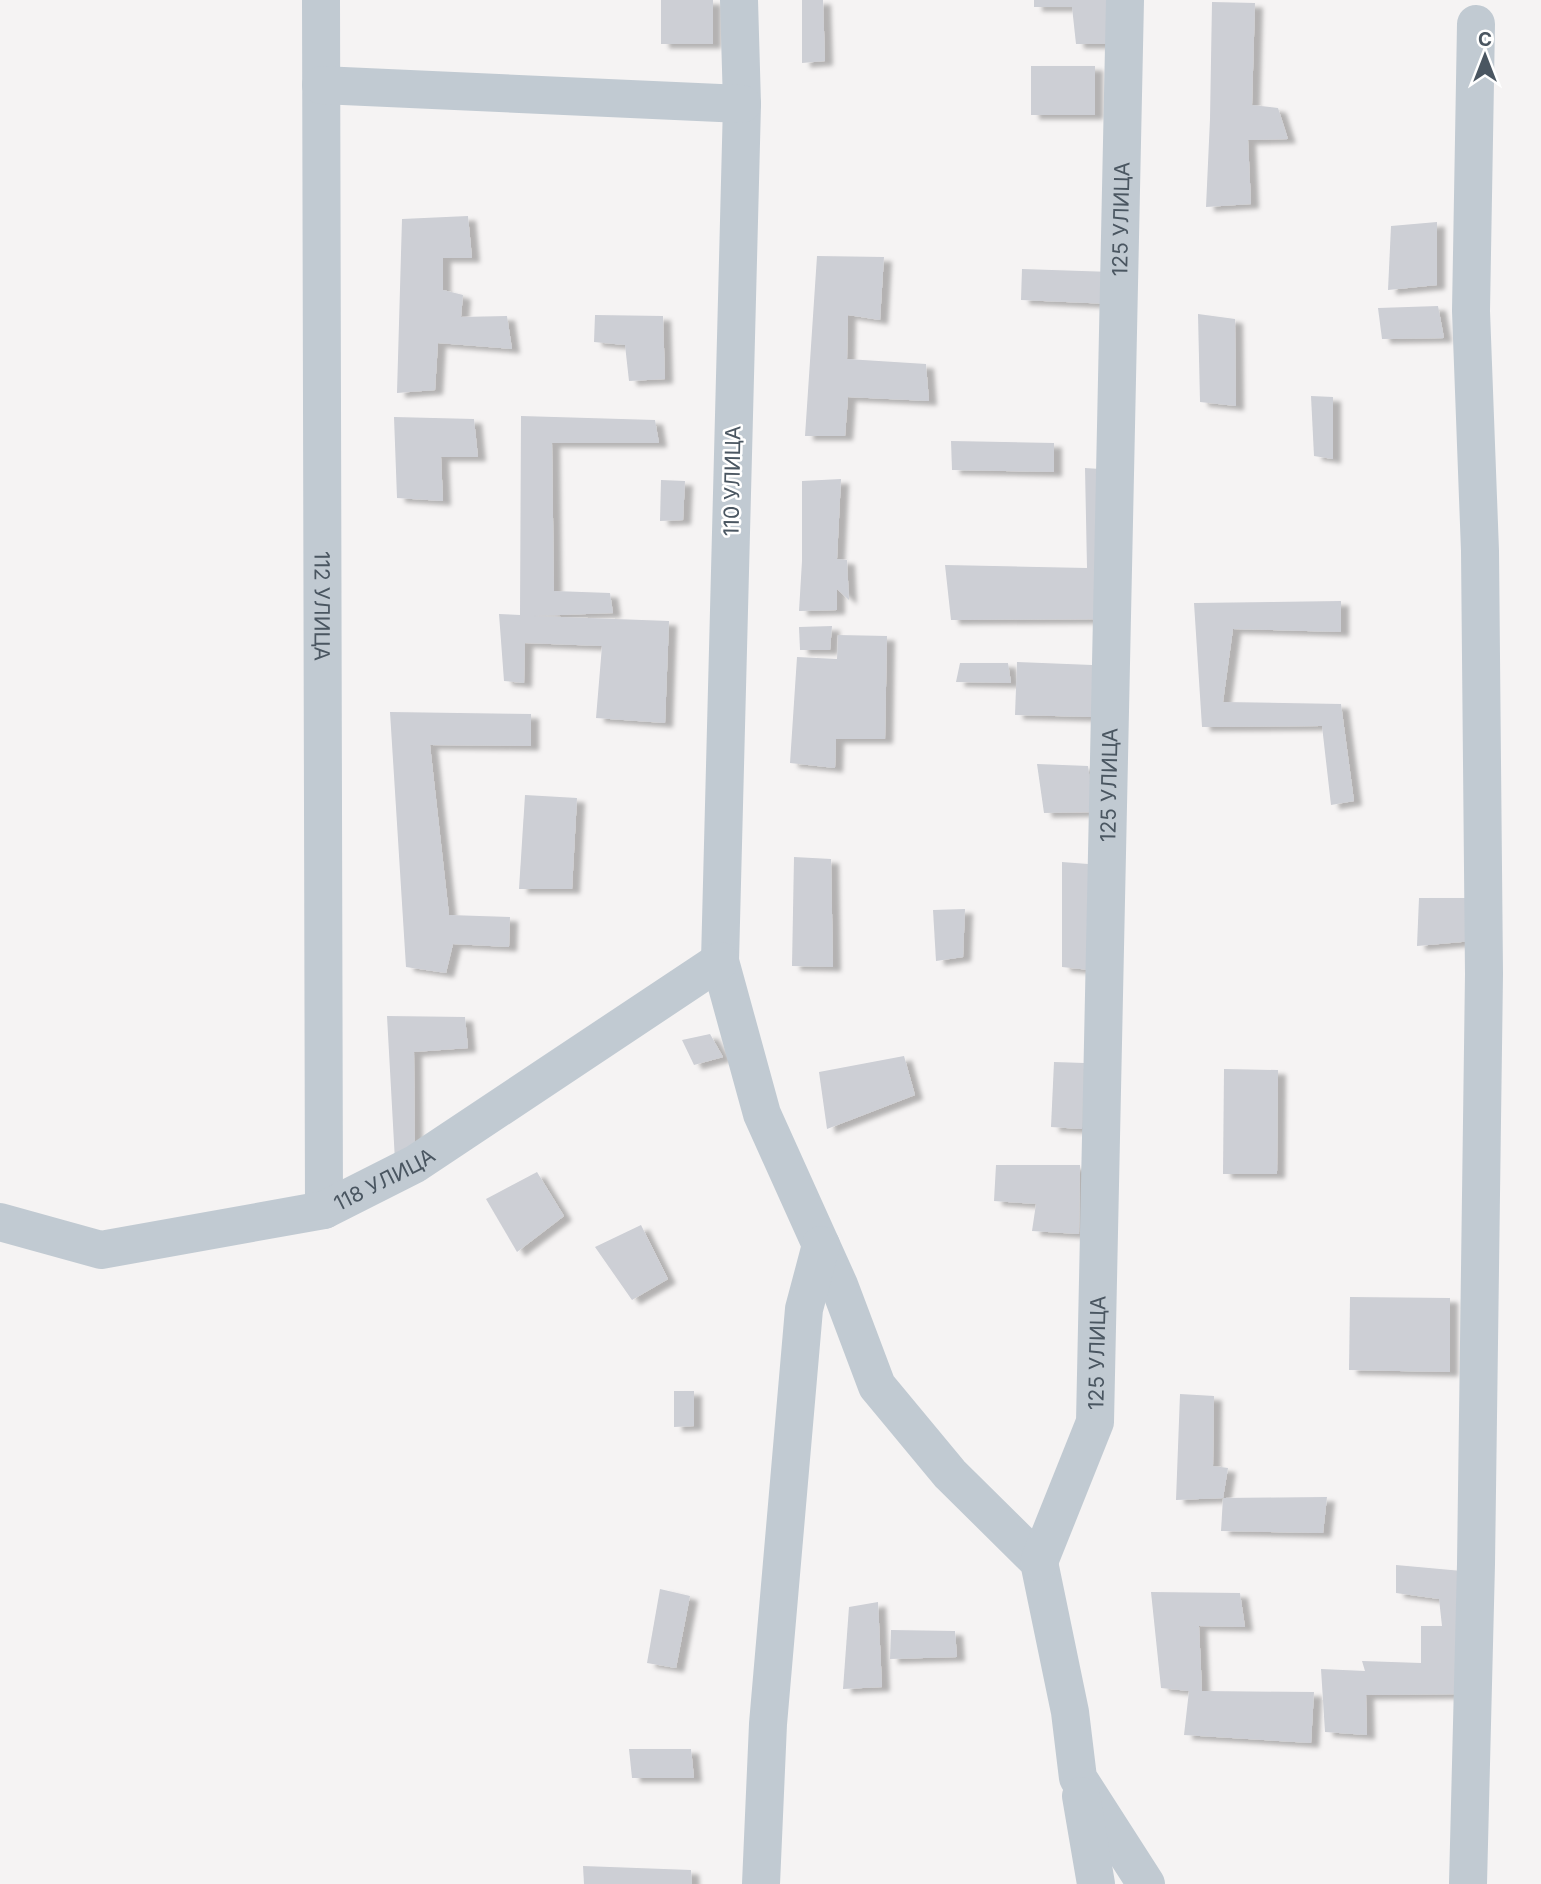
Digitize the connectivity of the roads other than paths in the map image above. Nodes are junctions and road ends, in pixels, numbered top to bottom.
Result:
1 (321, 0) edge
2 (739, 0) edge
3 (1125, 0) edge
4 (1476, 24) dead end
5 (321, 85) junction
6 (742, 104) junction
7 (720, 961) junction
8 (324, 1210) junction
9 (0, 1222) edge
10 (821, 1245) junction
11 (1040, 1562) junction
12 (1078, 1777) junction
13 (761, 1884) edge
14 (1097, 1884) edge
15 (1146, 1884) edge
16 (1468, 1884) edge

1 - 5 street, 112 УЛИЦА
2 - 6 street, 110 УЛИЦА
3 - 11 street, 125 УЛИЦА
4 - 16 street
5 - 6 street
5 - 8 street, 112 УЛИЦА
6 - 7 street, 110 УЛИЦА
7 - 8 street, 118 УЛИЦА
7 - 10 street, 110 УЛИЦА
8 - 9 street, 118 УЛИЦА
10 - 11 street, 110 УЛИЦА
10 - 13 street
11 - 12 street
12 - 14 street
12 - 15 street

